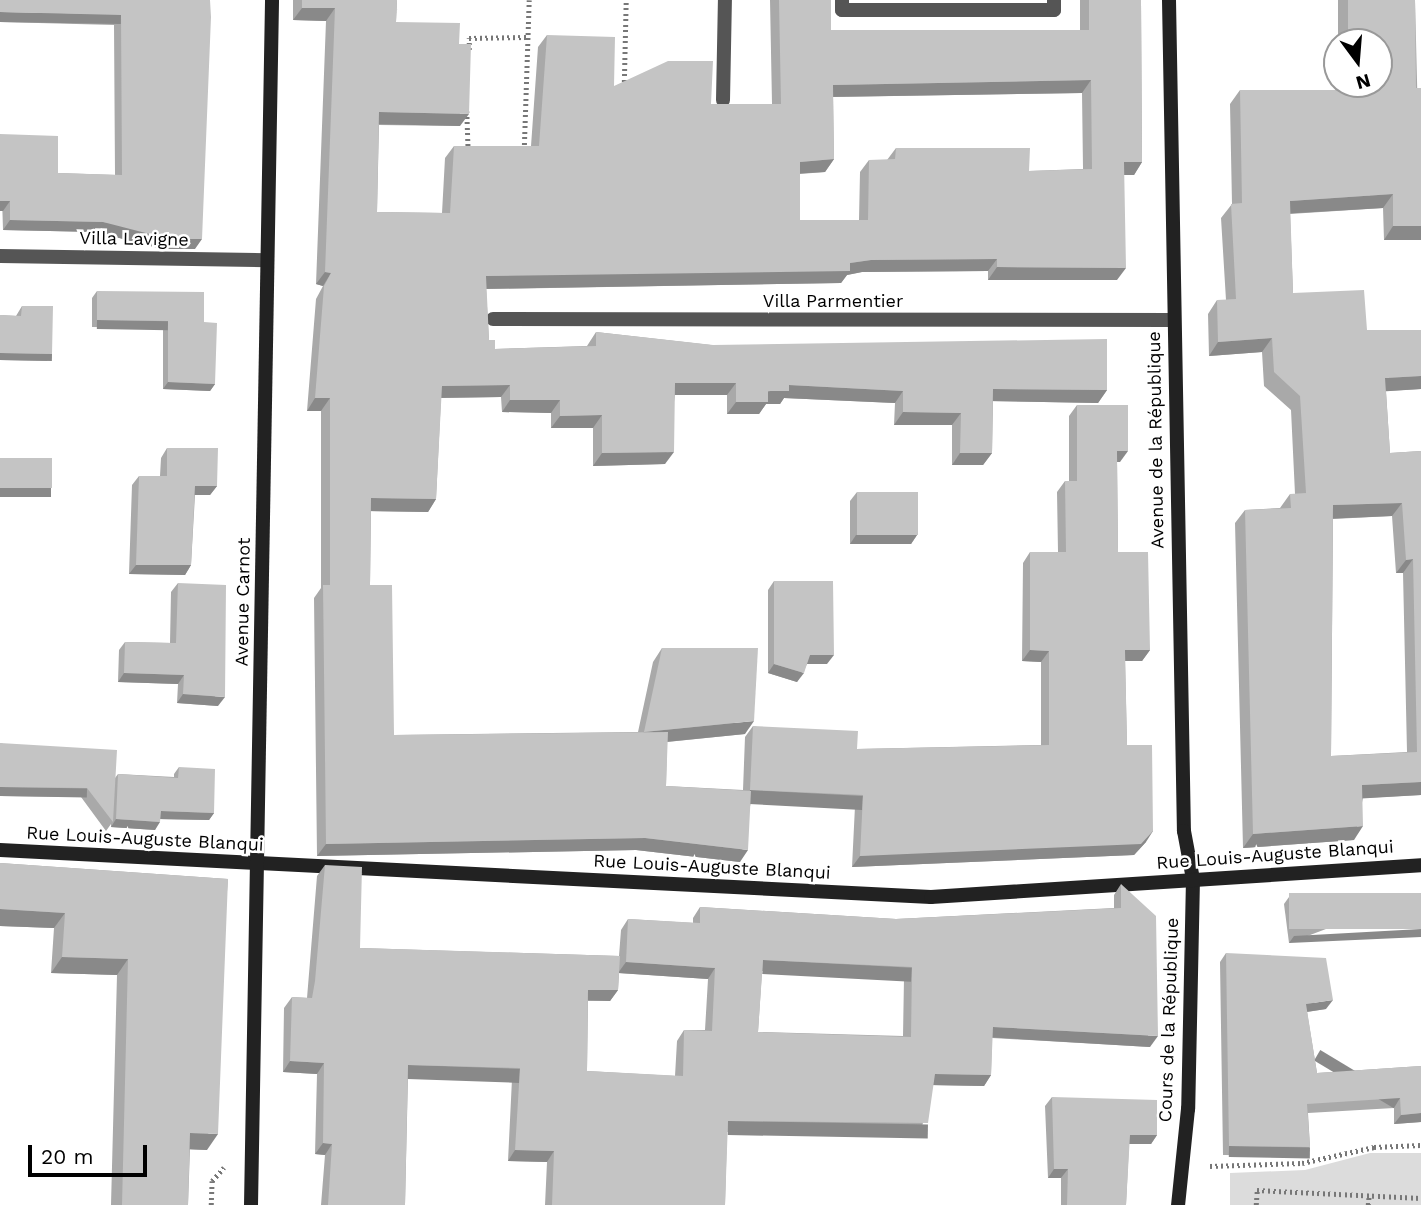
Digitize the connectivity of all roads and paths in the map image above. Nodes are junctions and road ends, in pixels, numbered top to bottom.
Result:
1 (272, 0) edge
2 (528, 0) edge
3 (626, 0) edge
4 (725, 0) edge
5 (842, 0) edge
6 (1054, 0) edge
7 (1169, 0) edge
8 (527, 37) junction
9 (468, 66) edge
10 (624, 96) edge
11 (723, 100) dead end
12 (467, 108) edge
13 (477, 150) edge
14 (512, 151) edge
15 (0, 256) edge
16 (267, 260) junction
17 (493, 319) dead end
18 (1172, 320) junction
19 (0, 850) edge
20 (258, 864) junction
21 (1421, 865) edge
22 (1193, 879) junction
23 (1421, 1146) edge
24 (1179, 1167) junction
25 (1369, 1195) junction
26 (1421, 1198) edge
27 (251, 1205) edge
28 (1178, 1205) edge
29 (1255, 1205) edge
30 (1368, 1205) edge

1 - 16 street, Avenue Carnot
2 - 8 path
3 - 10 path
4 - 11 street
5 - 6 street
7 - 18 street, Avenue de la République
8 - 9 path
8 - 14 path
12 - 13 path
15 - 16 street, Villa Lavigne
16 - 20 street, Avenue Carnot
17 - 18 street, Villa Parmentier
18 - 22 street, Avenue de la République
19 - 20 street, Rue Louis-Auguste Blanqui
20 - 22 street, Rue Louis-Auguste Blanqui
20 - 27 street, Avenue Carnot
21 - 22 street, Rue Louis-Auguste Blanqui
22 - 24 street, Cours de la République
23 - 24 path
24 - 28 street, Cours de la République
25 - 26 path
25 - 29 path
25 - 30 path

